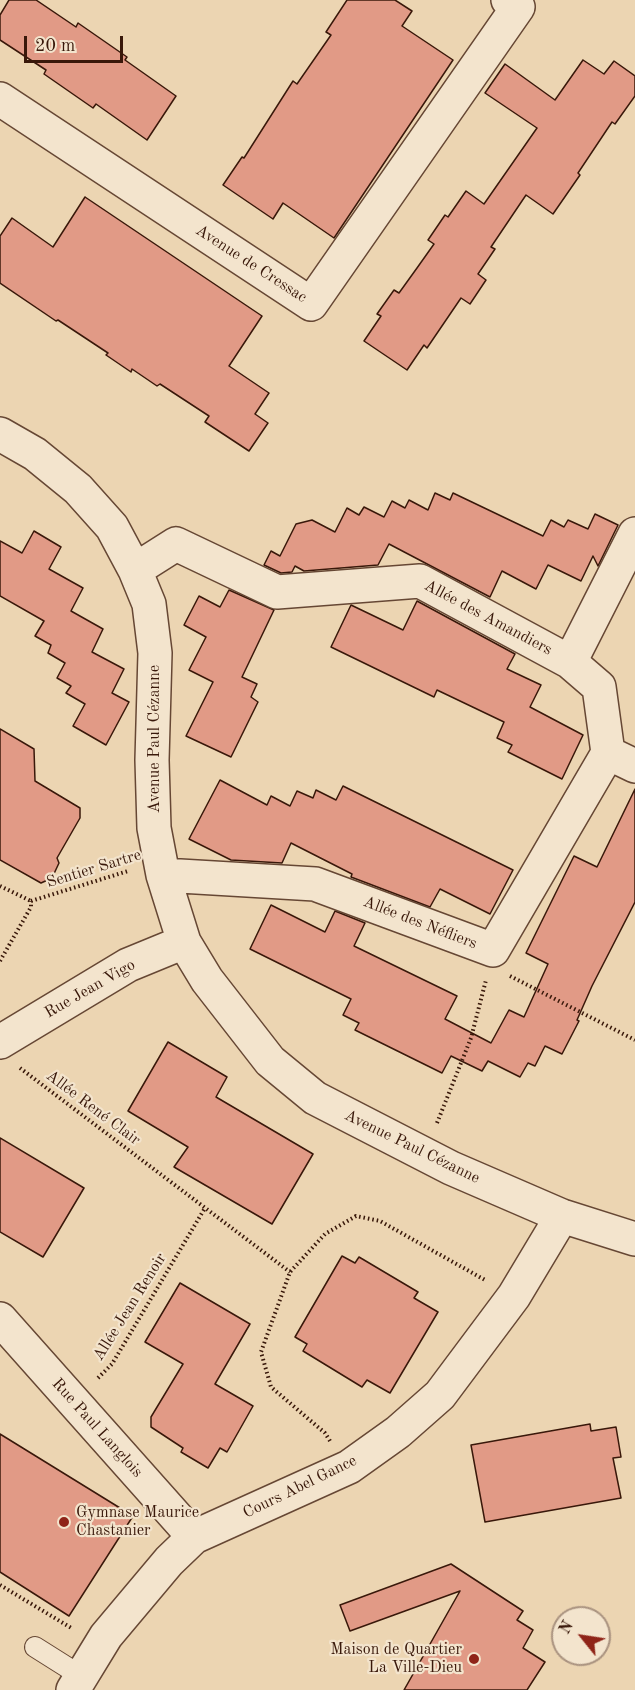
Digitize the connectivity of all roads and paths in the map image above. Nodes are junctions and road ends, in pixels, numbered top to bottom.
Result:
1 (508, 0) edge
2 (0, 99) edge
3 (0, 434) edge
4 (635, 534) edge
5 (135, 570) junction
6 (570, 662) junction
7 (621, 759) edge
8 (162, 868) junction
9 (0, 886) edge
10 (31, 902) junction
11 (184, 942) junction
12 (492, 958) junction
13 (0, 961) edge
14 (635, 1040) edge
15 (10, 1055) edge
16 (424, 1154) junction
17 (205, 1208) junction
18 (562, 1215) junction
19 (635, 1239) edge
20 (290, 1272) junction
21 (514, 1296) junction
22 (0, 1319) edge
23 (75, 1403) junction
24 (349, 1467) junction
25 (195, 1537) junction
26 (0, 1585) edge
27 (72, 1630) dead end
28 (35, 1647) dead end
29 (77, 1683) edge

1 - 2 street, Avenue de Cressac
3 - 5 street, Avenue Paul Cézanne
4 - 6 street, Allée des Amandiers
5 - 6 street, Allée des Amandiers
5 - 8 street, Avenue Paul Cézanne
6 - 7 street, Allée des Amandiers
7 - 12 street, Allée des Néfliers
8 - 10 path, Sentier Sartre
8 - 11 street, Avenue Paul Cézanne
8 - 12 street, Allée des Néfliers
9 - 10 path
10 - 13 path, Sentier Sartre
11 - 15 street, Rue Jean Vigo
11 - 16 street, Avenue Paul Cézanne
12 - 14 path
12 - 16 path
15 - 17 path, Allée René Clair
16 - 18 street, Avenue Paul Cézanne
17 - 20 path, Allée René Clair
17 - 23 path, Allée Jean Renoir
18 - 19 street, Avenue Paul Cézanne
18 - 21 street, Cours Abel Gance
20 - 21 path
20 - 24 path
21 - 24 street, Cours Abel Gance
22 - 23 street, Rue Paul Langlois
23 - 25 street, Rue Paul Langlois
24 - 25 street, Cours Abel Gance
25 - 29 street, Cours Abel Gance
26 - 27 path
28 - 29 lane

